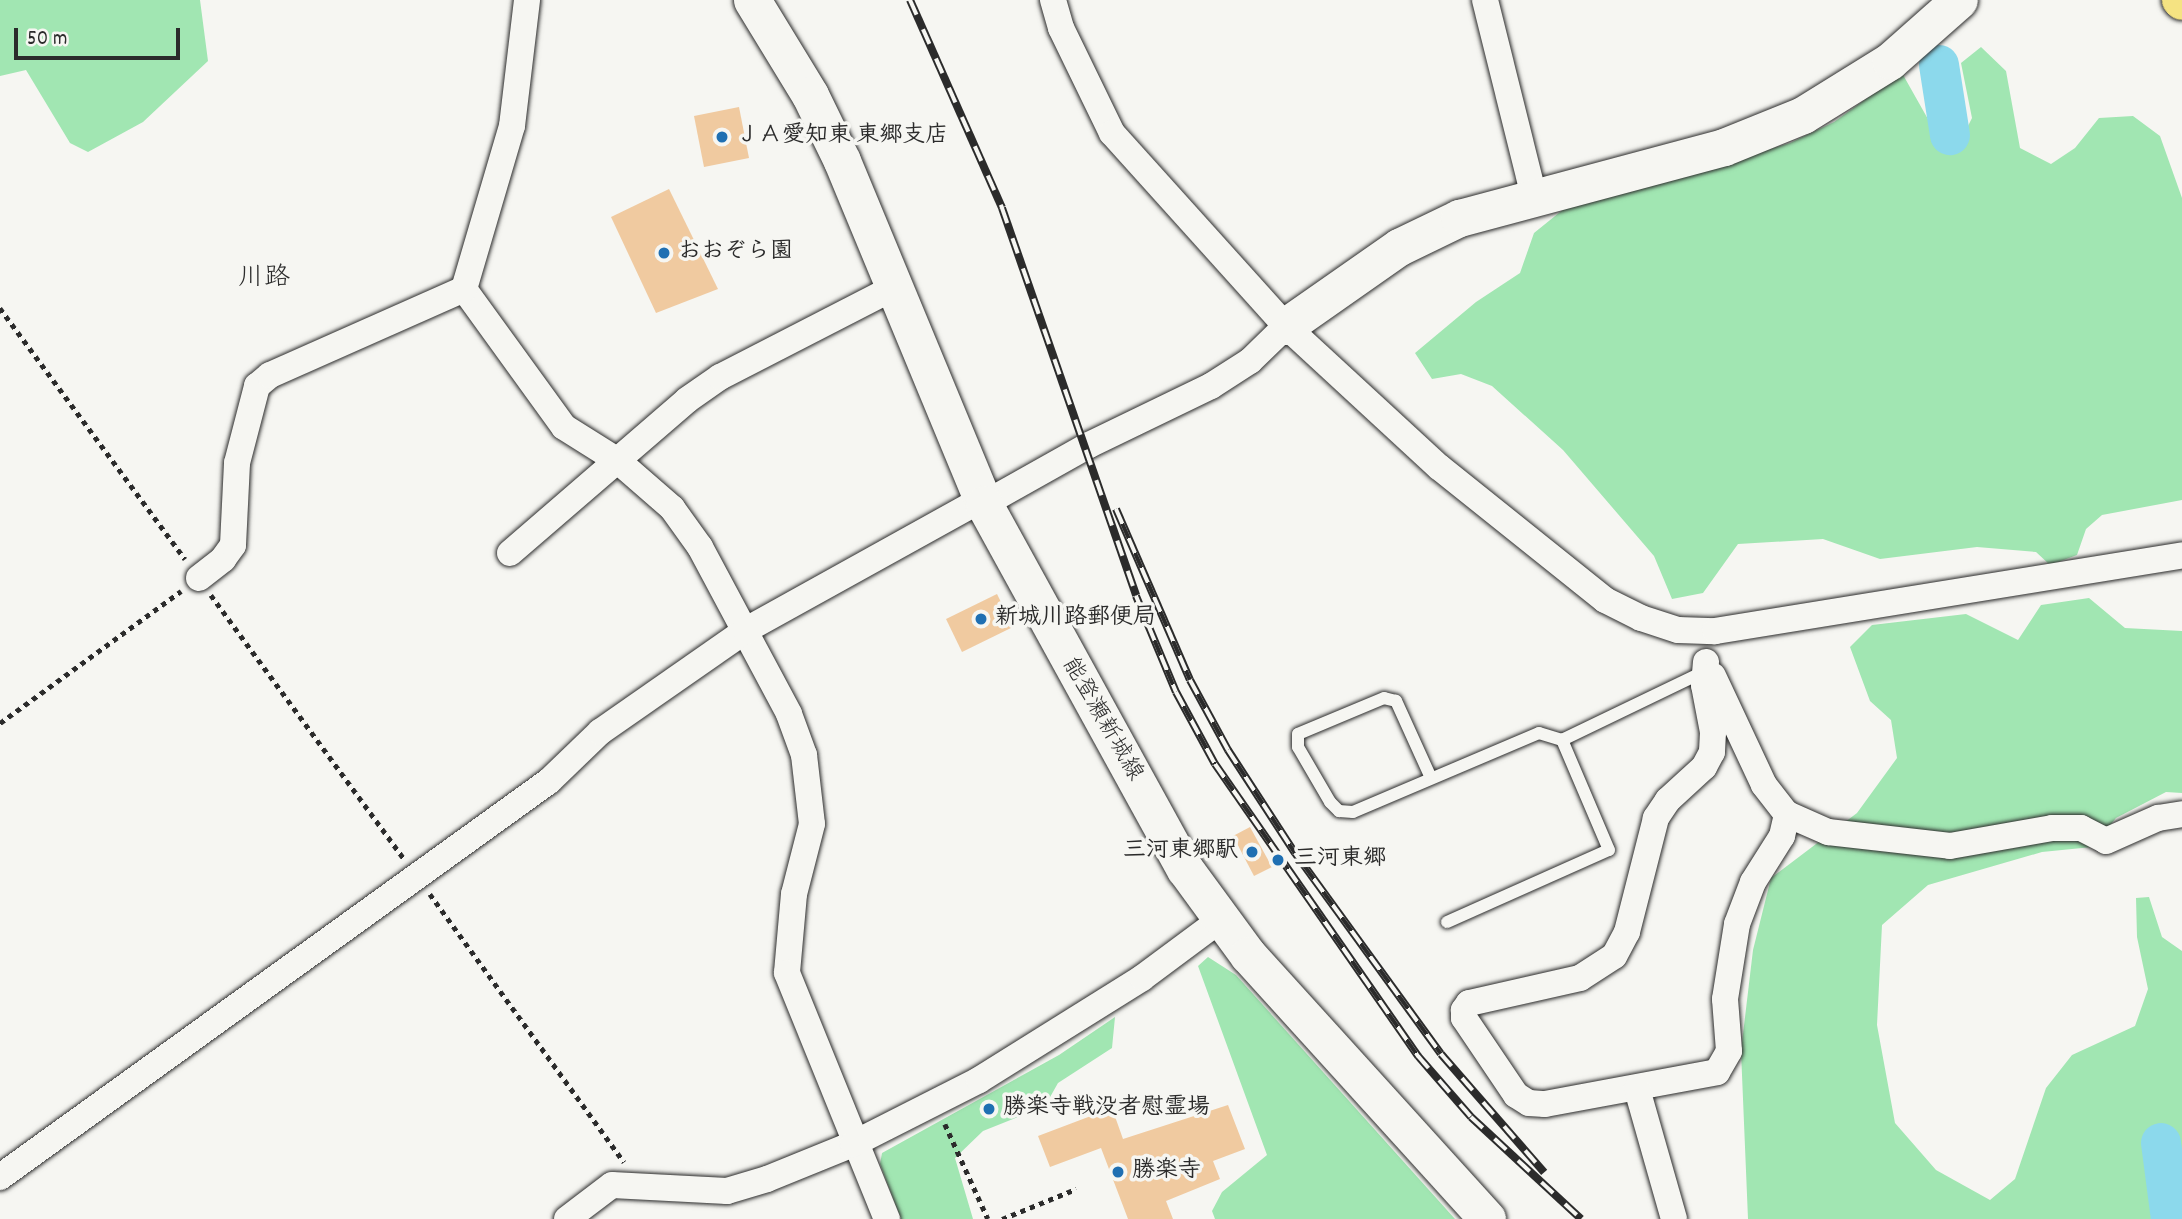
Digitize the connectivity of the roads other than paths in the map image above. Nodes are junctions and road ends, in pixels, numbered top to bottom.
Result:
1 (527, 0) edge
2 (752, 0) edge
3 (1053, 0) edge
4 (1485, 0) edge
5 (1959, 0) edge
6 (1534, 198) junction
7 (895, 287) junction
8 (464, 289) junction
9 (1286, 326) junction
10 (618, 461) junction
11 (984, 504) junction
12 (510, 553) dead end
13 (2182, 555) edge
14 (199, 578) road end
15 (746, 630) junction
16 (1697, 632) junction
17 (1705, 667) junction
18 (1562, 740) junction
19 (1431, 778) junction
20 (1787, 814) junction
21 (2182, 814) edge
22 (1220, 920) junction
23 (1447, 922) dead end
24 (1637, 1089) junction
25 (853, 1144) junction
26 (0, 1177) edge
27 (567, 1219) edge
28 (887, 1219) edge
29 (1487, 1219) edge
30 (1674, 1219) edge

1 - 8 street
2 - 7 main road, 能登瀬新城線
3 - 9 street
4 - 6 street
5 - 6 main road
6 - 9 main road
7 - 10 street
7 - 11 main road, 能登瀬新城線
8 - 10 street
8 - 14 street
9 - 11 street
9 - 16 street
10 - 12 street
10 - 15 street
11 - 15 street
11 - 22 main road, 能登瀬新城線
13 - 16 street
15 - 25 street
15 - 26 street
16 - 17 street
17 - 18 lane
17 - 20 street
17 - 24 street
18 - 19 lane
18 - 23 lane
19 - 19 lane
20 - 21 street
20 - 24 street
22 - 25 street
22 - 29 main road, 能登瀬新城線
24 - 30 street
25 - 27 street
25 - 28 street

